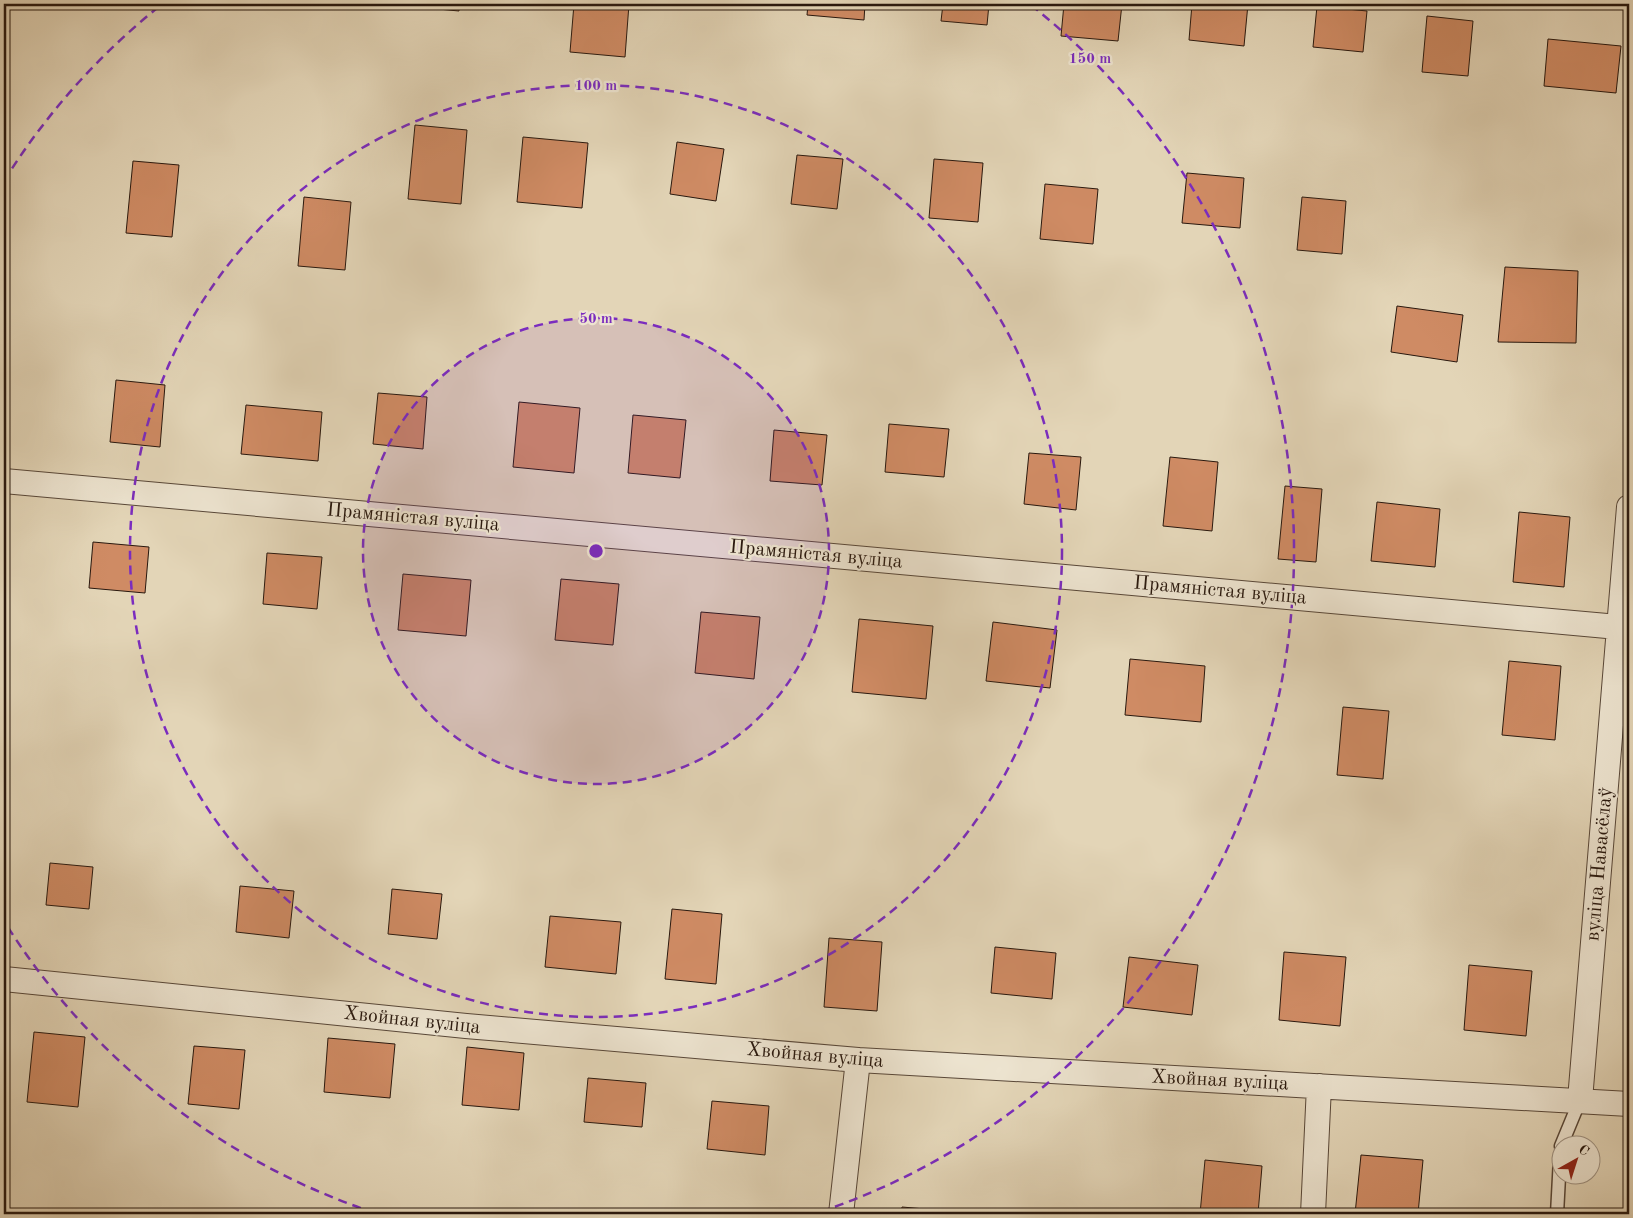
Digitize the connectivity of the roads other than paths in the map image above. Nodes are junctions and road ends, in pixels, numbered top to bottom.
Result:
1 (4, 481) edge
2 (1629, 507) edge
3 (1624, 628) edge
4 (4, 979) edge
5 (858, 1060) junction
6 (1319, 1086) junction
7 (1580, 1100) junction
8 (1629, 1104) edge
9 (1565, 1136) edge
10 (1558, 1186) edge
11 (841, 1214) edge
12 (1313, 1214) edge
13 (1557, 1214) edge

1 - 3 street, Прамяністая вуліца
2 - 3 street, вуліца Навасёлаў
3 - 7 street, вуліца Навасёлаў
4 - 5 street, Хвойная вуліца
5 - 6 street, Хвойная вуліца
5 - 11 street
6 - 7 street, Хвойная вуліца
6 - 12 street
7 - 8 street, Хвойная вуліца
7 - 9 lane
10 - 13 lane

